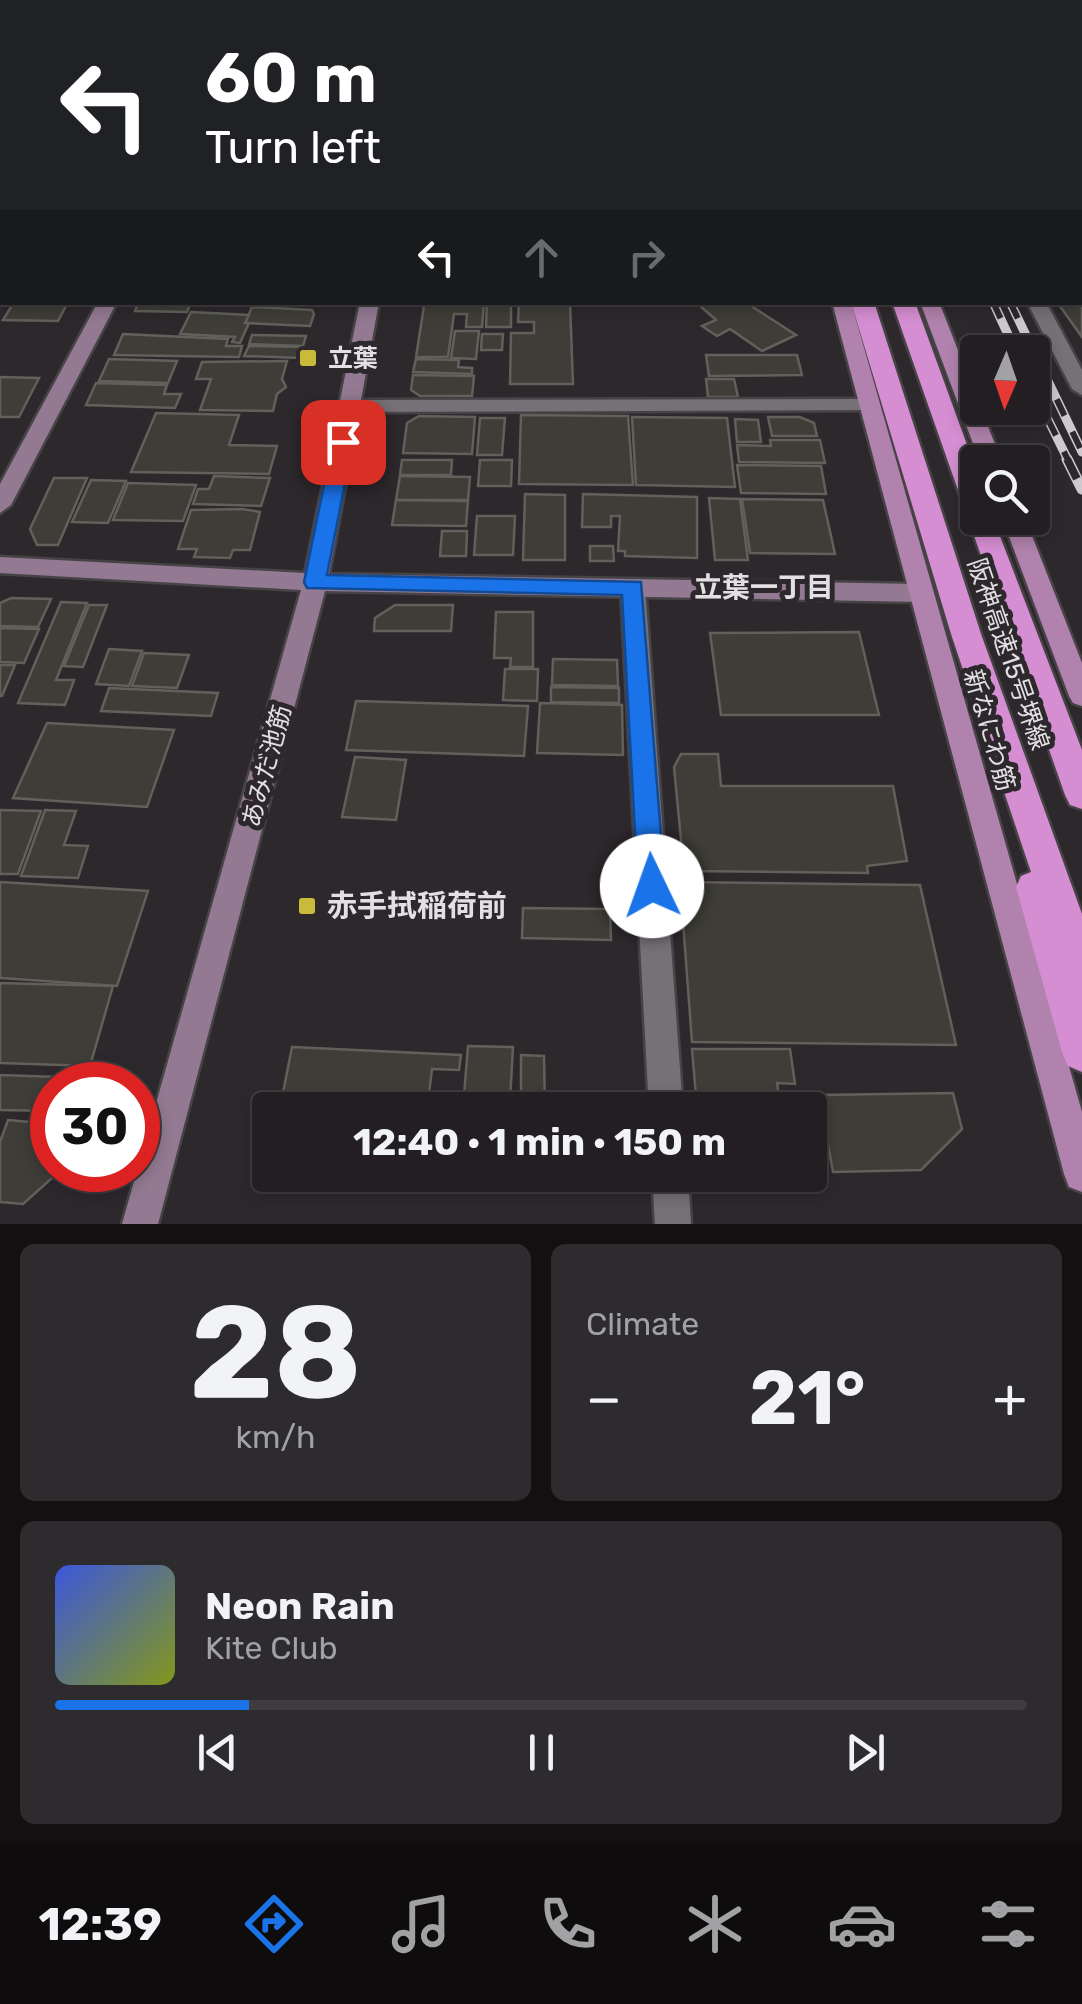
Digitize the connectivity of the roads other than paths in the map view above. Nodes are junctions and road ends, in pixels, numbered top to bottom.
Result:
1 (106, 305) edge
2 (369, 305) edge
3 (842, 305) edge
4 (863, 305) edge
5 (904, 305) edge
6 (931, 305) edge
7 (1038, 305) edge
8 (1072, 352) edge
9 (1082, 389) edge
10 (868, 404) junction
11 (350, 406) junction
12 (985, 445) edge
13 (960, 465) edge
14 (0, 505) edge
15 (985, 535) edge
16 (1020, 535) edge
17 (0, 565) edge
18 (315, 582) junction
19 (633, 588) junction
20 (920, 593) junction
21 (966, 634) junction
22 (1082, 696) edge
23 (1082, 795) edge
24 (1082, 967) edge
25 (1082, 1052) edge
26 (665, 1092) edge
27 (1082, 1174) edge
28 (671, 1192) edge
29 (140, 1224) edge
30 (673, 1224) edge

1 - 14 street
2 - 11 street, あみだ池筋
3 - 10 main road, 新なにわ筋
4 - 21 highway, 阪神高速15号堺線
5 - 13 highway, 阪神高速15号堺線
6 - 12 main road
7 - 8 street
8 - 9 street
10 - 11 street
10 - 20 main road, 新なにわ筋
11 - 18 street, あみだ池筋
15 - 23 highway, 阪神高速15号堺線
16 - 22 main road
17 - 18 street
18 - 19 street
18 - 29 street, あみだ池筋
19 - 20 street
19 - 26 street
20 - 27 main road, 新なにわ筋
21 - 24 highway, 阪神高速15号堺線
21 - 25 highway
28 - 30 street

